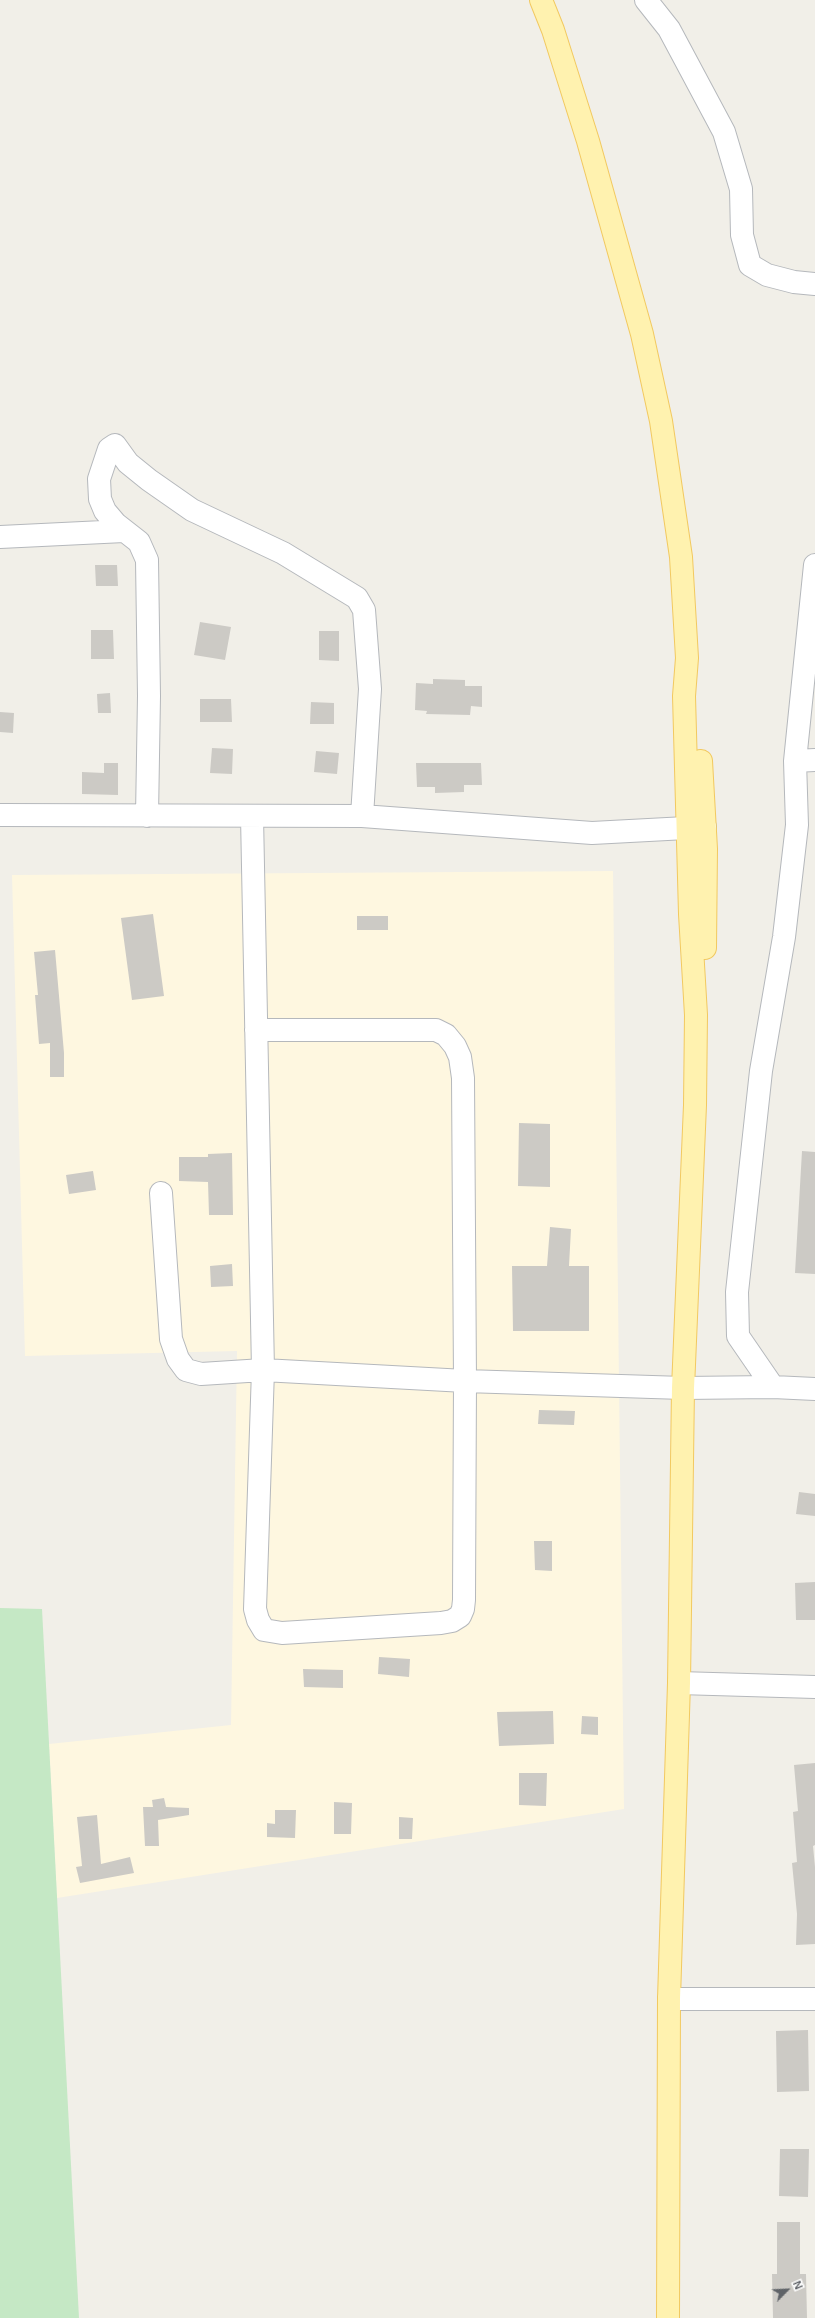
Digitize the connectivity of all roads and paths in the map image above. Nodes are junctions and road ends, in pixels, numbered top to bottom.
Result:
1 (541, 0) edge
2 (646, 0) edge
3 (815, 284) edge
4 (124, 531) junction
5 (0, 537) edge
6 (815, 568) edge
7 (805, 760) edge
8 (0, 815) edge
9 (147, 816) junction
10 (252, 816) junction
11 (362, 816) junction
12 (696, 828) junction
13 (256, 1030) junction
14 (161, 1193) dead end
15 (263, 1370) junction
16 (465, 1381) junction
17 (773, 1387) junction
18 (683, 1388) junction
19 (815, 1389) edge
20 (679, 1683) junction
21 (815, 1687) edge
22 (669, 1999) junction
23 (815, 1999) edge
24 (668, 2318) edge

1 - 12 main road
2 - 3 street
4 - 5 street
4 - 9 street
4 - 11 street
6 - 7 street
7 - 17 street
8 - 9 street
9 - 10 street
10 - 11 street
10 - 13 street
11 - 12 street
12 - 18 main road
13 - 15 street
13 - 16 street
14 - 15 street
15 - 16 street
15 - 16 street
16 - 18 street
17 - 18 street
17 - 19 street
18 - 20 main road
20 - 21 street
20 - 22 main road
22 - 23 street
22 - 24 main road

